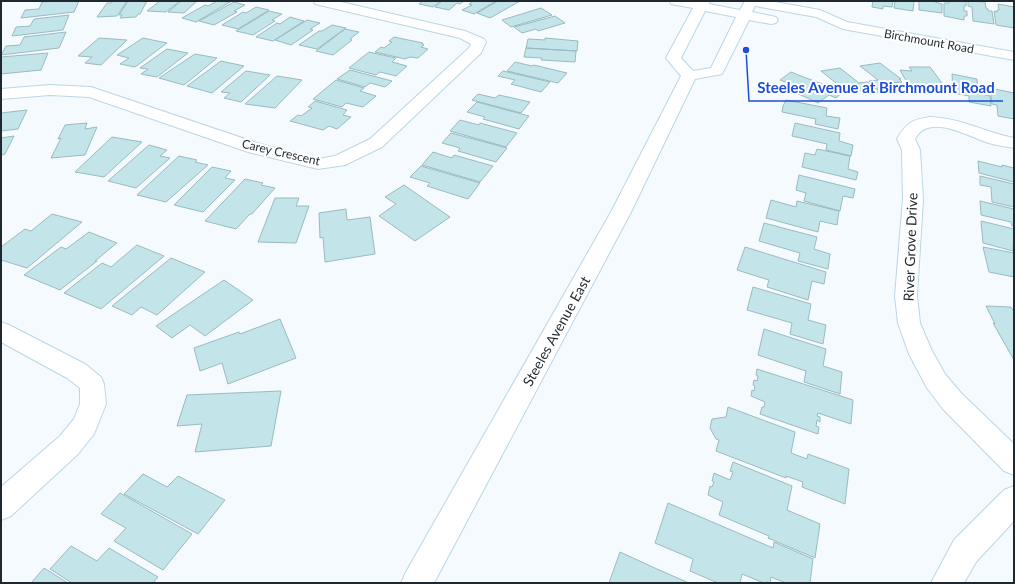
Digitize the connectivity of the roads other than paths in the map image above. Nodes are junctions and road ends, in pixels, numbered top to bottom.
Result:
1 (320, 1) edge
2 (676, 1) edge
3 (751, 1) edge
4 (702, 3) edge
5 (744, 15) junction
6 (781, 22) dead end
7 (843, 25) junction
8 (815, 28) dead end
9 (1014, 56) edge
10 (689, 76) junction
11 (1, 94) edge
12 (1014, 143) edge
13 (1, 331) edge
14 (1014, 462) edge
15 (1014, 500) edge
16 (1, 506) edge
17 (417, 583) edge
18 (947, 583) edge

1 - 11 street, Carey Crescent
2 - 4 street
3 - 5 street
3 - 7 street, Birchmount Road
4 - 5 street
4 - 10 street
5 - 6 street
5 - 10 street
7 - 8 street, Birchmount Road
7 - 9 street, Birchmount Road
10 - 17 street, Steeles Avenue East
12 - 14 street, River Grove Drive
13 - 16 street
15 - 18 street

